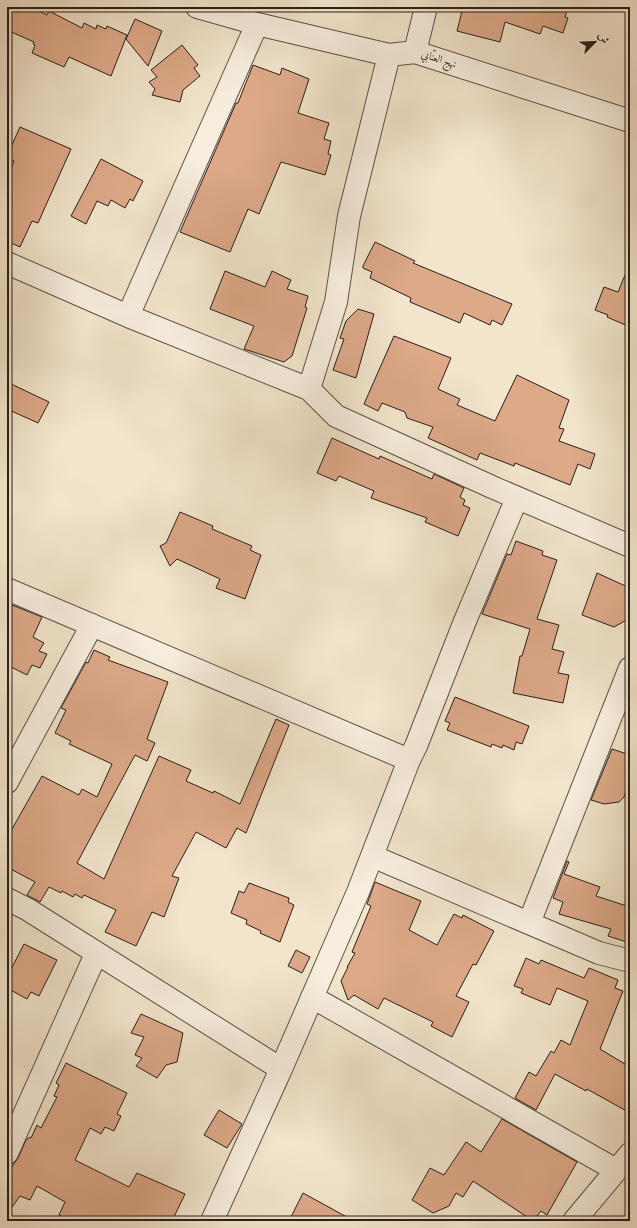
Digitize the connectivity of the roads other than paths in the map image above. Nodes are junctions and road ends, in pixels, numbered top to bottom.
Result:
1 (197, 7) edge
2 (426, 7) edge
3 (257, 24) junction
4 (415, 52) junction
5 (389, 55) junction
6 (630, 121) edge
7 (7, 264) edge
8 (128, 316) junction
9 (309, 389) junction
10 (517, 498) junction
11 (630, 546) edge
12 (7, 589) edge
13 (92, 625) junction
14 (630, 668) edge
15 (409, 760) junction
16 (7, 782) edge
17 (372, 856) junction
18 (7, 899) edge
19 (529, 922) junction
20 (96, 954) junction
21 (630, 961) edge
22 (312, 997) junction
23 (281, 1069) junction
24 (7, 1153) edge
25 (630, 1154) edge
26 (616, 1170) junction
27 (212, 1221) edge
28 (574, 1221) edge

1 - 3 street, نهج العنّابي
2 - 4 street
3 - 5 street, نهج العنّابي
3 - 8 street
4 - 5 street, نهج العنّابي
4 - 6 street, نهج العنّابي
5 - 9 street
7 - 8 street
8 - 9 street
9 - 10 street
10 - 11 street
10 - 15 street
12 - 13 street
13 - 15 street
13 - 16 street
14 - 19 street
15 - 17 street
17 - 19 street
17 - 22 street
18 - 20 street
19 - 21 street
20 - 23 street
20 - 24 street
22 - 23 street
22 - 26 street
23 - 27 street
25 - 26 street
26 - 28 street

